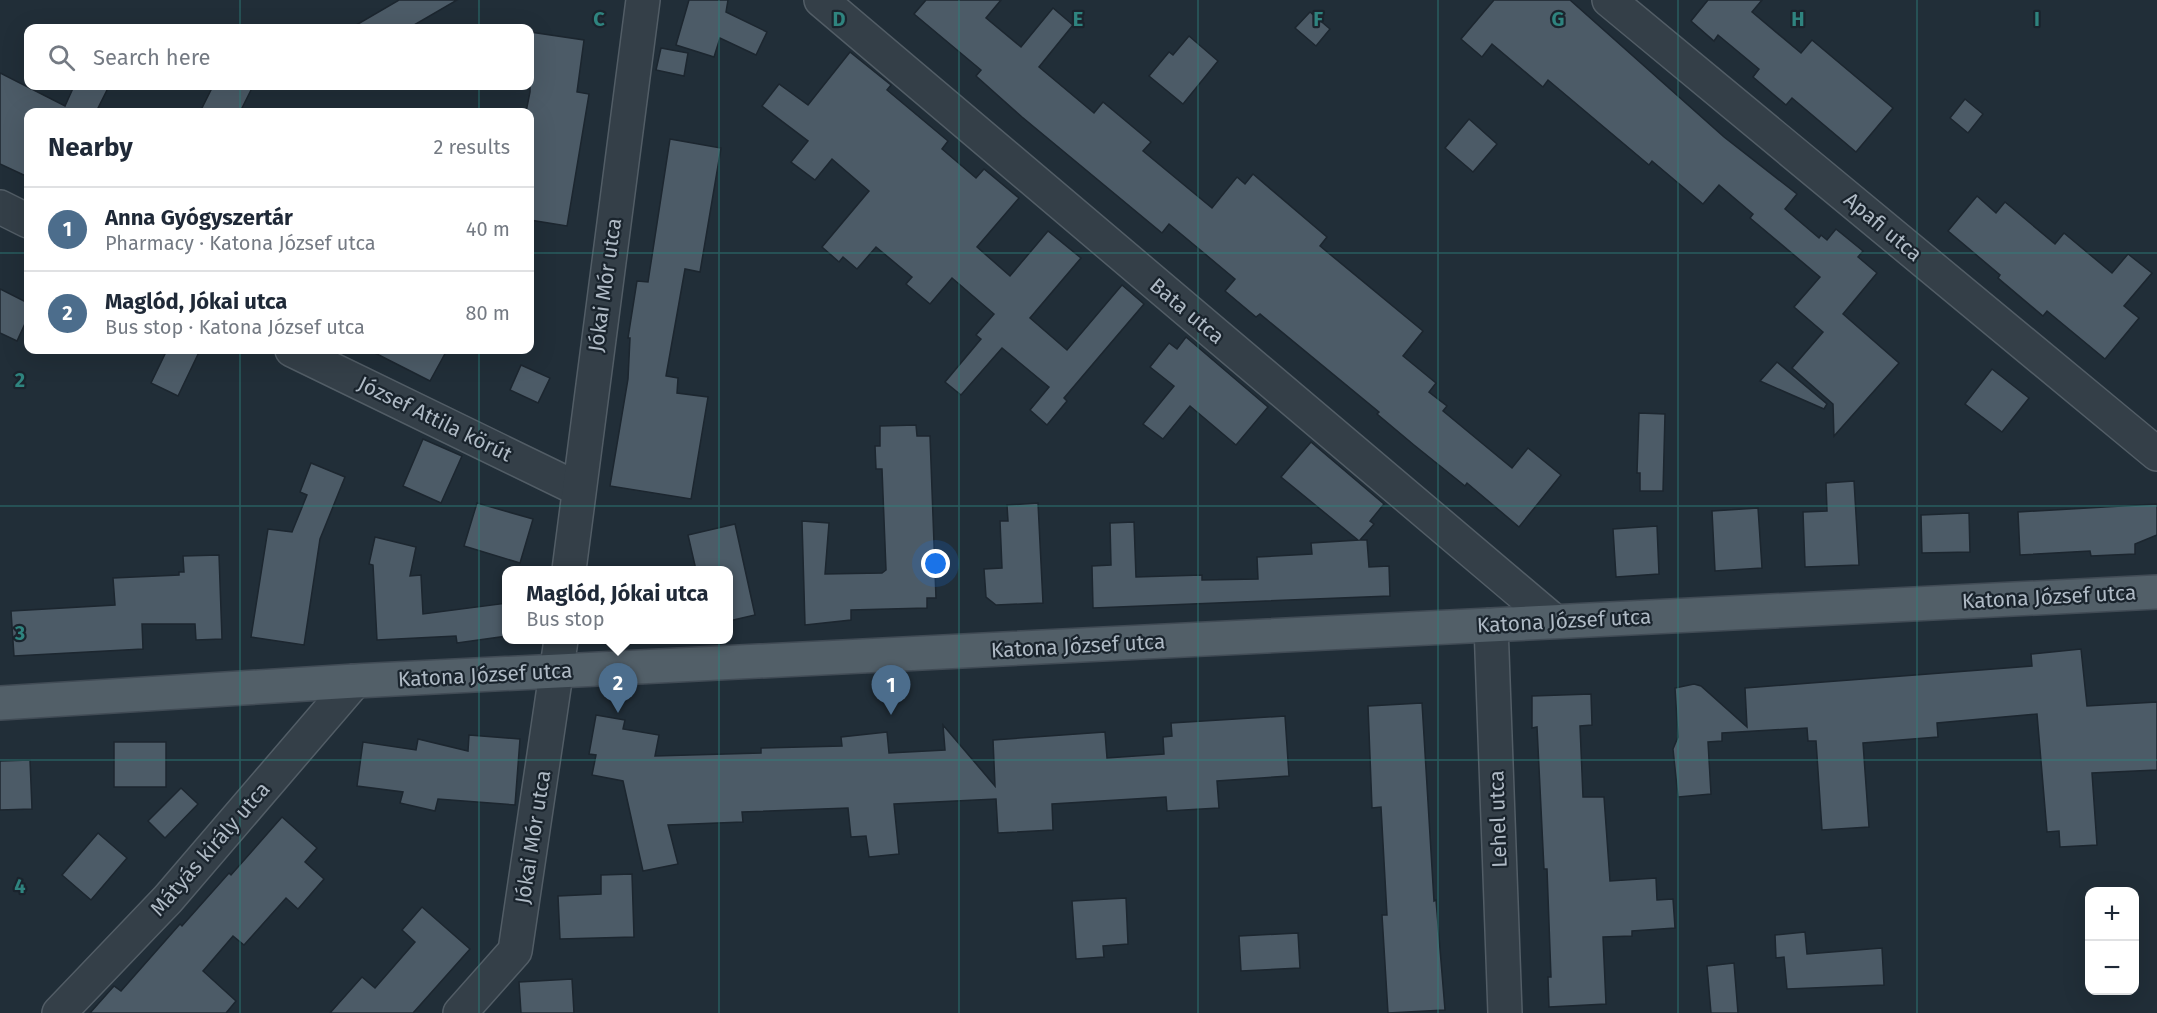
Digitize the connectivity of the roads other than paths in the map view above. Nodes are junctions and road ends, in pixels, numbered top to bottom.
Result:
1 (643, 0) edge
2 (821, 0) edge
3 (1609, 0) edge
4 (0, 207) edge
5 (24, 219) edge
6 (300, 354) edge
7 (2157, 454) edge
8 (578, 489) junction
9 (569, 566) edge
10 (2157, 592) edge
11 (1554, 621) junction
12 (1491, 625) junction
13 (560, 644) edge
14 (557, 672) junction
15 (355, 681) junction
16 (0, 703) edge
17 (59, 1013) edge
18 (459, 1013) edge
19 (1505, 1013) edge

1 - 8 street, Jókai Mór utca
2 - 11 street, Bata utca
3 - 7 street, Apafi utca
4 - 5 street
6 - 8 street, József Attila körút
8 - 9 street, Jókai Mór utca
10 - 11 main road, Katona József utca
11 - 12 main road, Katona József utca
12 - 14 main road, Katona József utca
12 - 19 street, Lehel utca
13 - 14 street, Jókai Mór utca
14 - 15 main road, Katona József utca
14 - 18 street, Jókai Mór utca
15 - 16 main road, Katona József utca
15 - 17 street, Mátyás király utca

